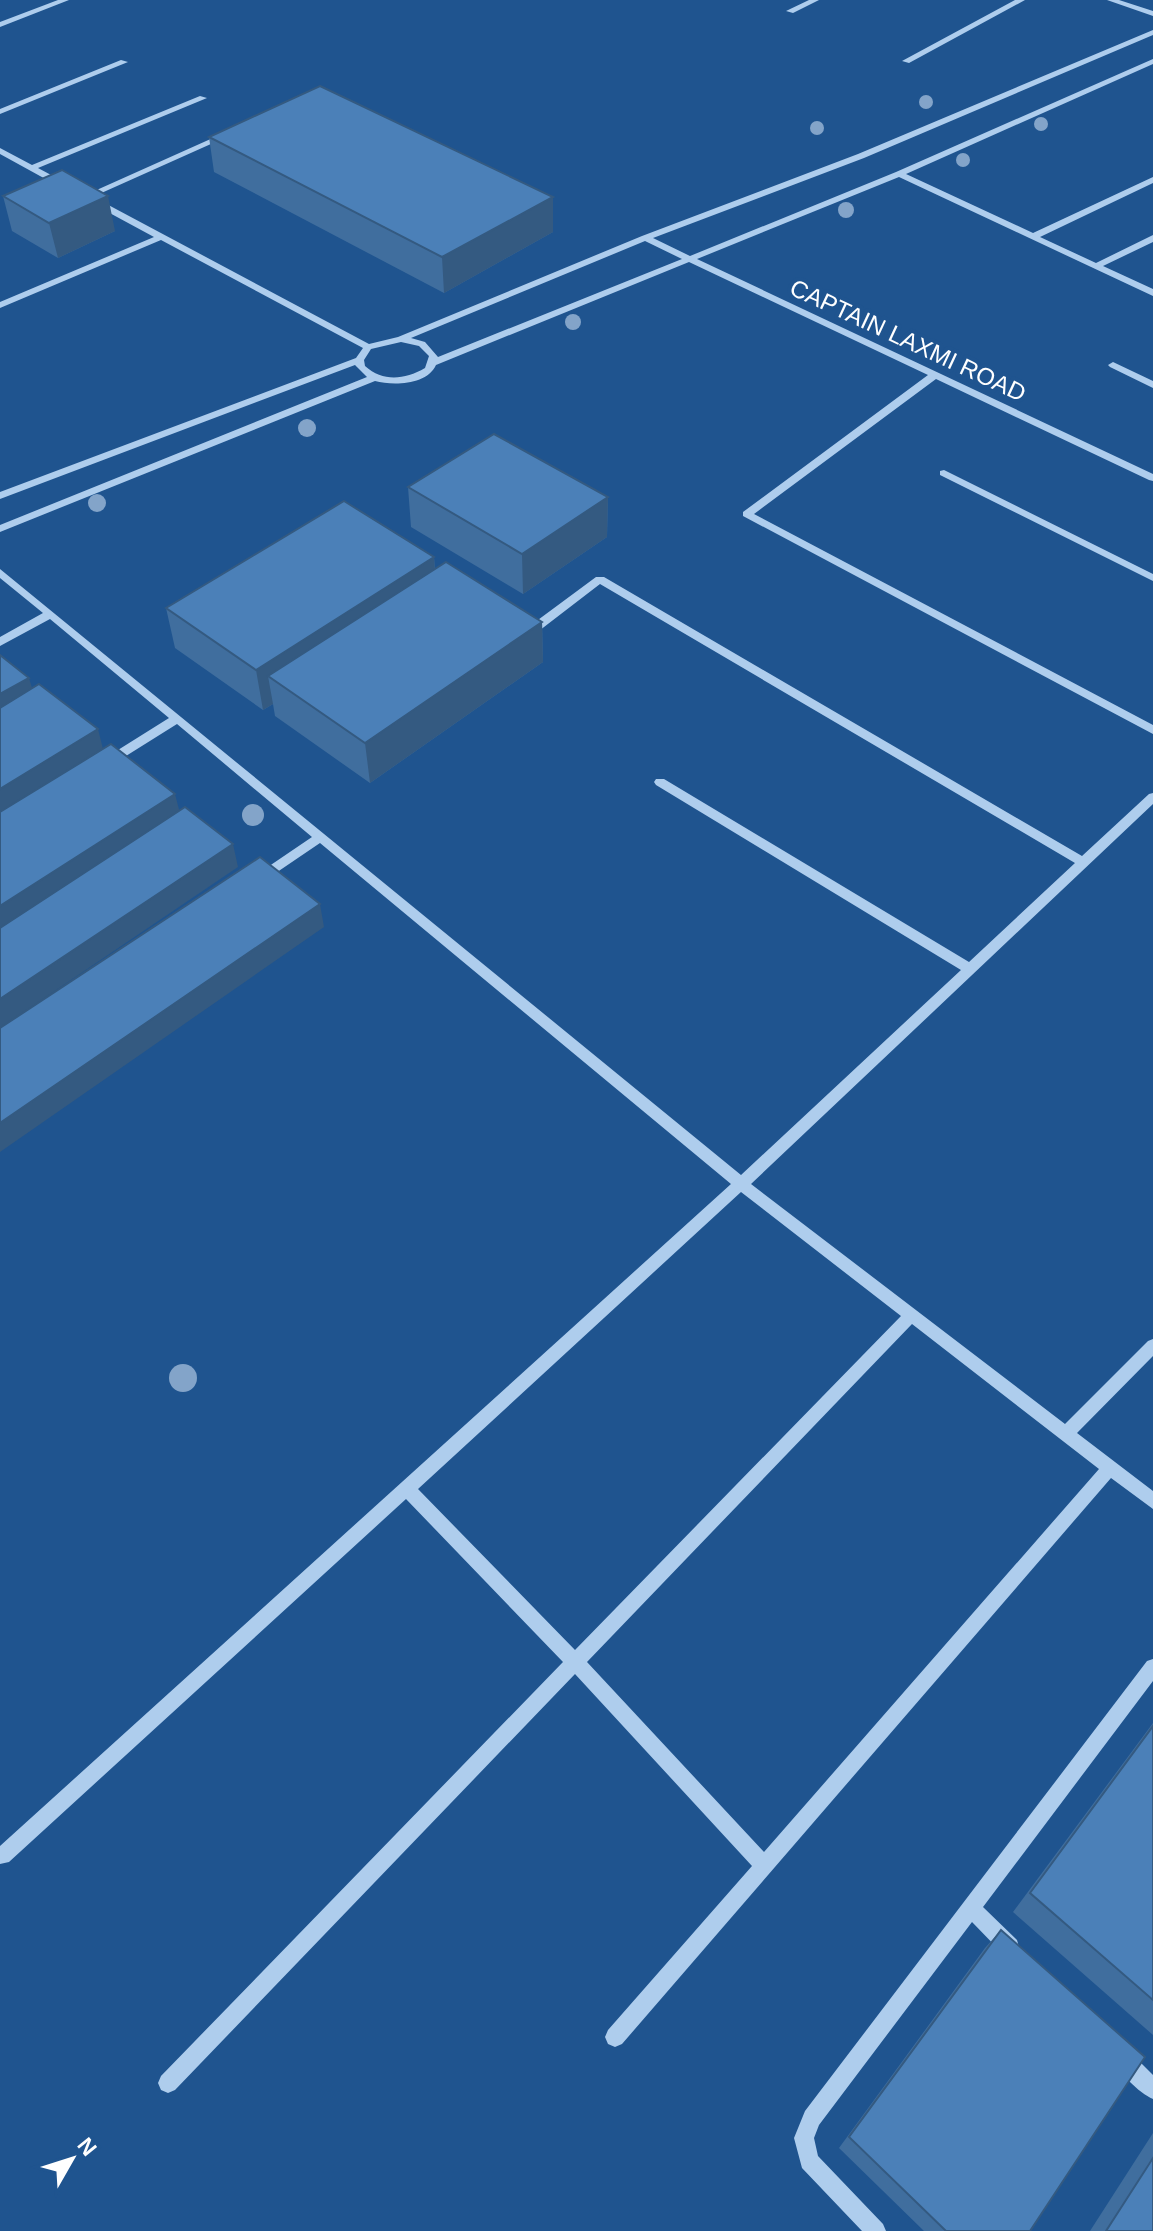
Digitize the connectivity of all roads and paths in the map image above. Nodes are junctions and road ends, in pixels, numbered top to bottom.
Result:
1 (65, 0) edge
2 (815, 0) edge
3 (1021, 0) edge
4 (1111, 0) edge
5 (790, 11) dead end
6 (1153, 14) edge
7 (0, 25) edge
8 (1151, 34) edge
9 (906, 61) dead end
10 (1153, 61) edge
11 (124, 62) dead end
12 (203, 98) dead end
13 (0, 112) edge
14 (236, 131) edge
15 (0, 151) edge
16 (14, 159) junction
17 (0, 164) edge
18 (31, 168) junction
19 (899, 174) junction
20 (1153, 180) edge
21 (85, 197) junction
22 (161, 237) junction
23 (1033, 237) junction
24 (645, 238) junction
25 (1153, 238) edge
26 (692, 259) junction
27 (1097, 266) junction
28 (1153, 293) edge
29 (0, 305) edge
30 (401, 339) junction
31 (368, 347) junction
32 (359, 360) junction
33 (433, 363) junction
34 (1113, 365) dead end
35 (935, 375) junction
36 (374, 378) junction
37 (1153, 385) edge
38 (944, 473) dead end
39 (1153, 478) edge
40 (0, 496) edge
41 (0, 529) edge
42 (0, 572) edge
43 (1153, 578) edge
44 (50, 614) junction
45 (514, 625) edge
46 (0, 642) edge
47 (177, 719) junction
48 (1153, 730) edge
49 (92, 772) edge
50 (660, 782) dead end
51 (1153, 797) edge
52 (321, 837) junction
53 (1083, 862) junction
54 (251, 884) edge
55 (970, 969) junction
56 (741, 1184) junction
57 (911, 1315) junction
58 (1153, 1346) edge
59 (1065, 1434) junction
60 (1110, 1468) junction
61 (407, 1489) junction
62 (1153, 1501) edge
63 (575, 1662) junction
64 (1153, 1667) edge
65 (3, 1856) dead end
66 (764, 1866) junction
67 (971, 1908) junction
68 (1025, 1961) edge
69 (615, 2037) dead end
70 (1110, 2047) edge
71 (168, 2083) dead end
72 (1153, 2089) edge
73 (876, 2231) edge

1 - 7 street
2 - 5 street
3 - 9 street
4 - 6 street
8 - 24 street
10 - 19 street
11 - 13 street
12 - 18 street
14 - 21 street
15 - 16 street
16 - 17 street
16 - 18 street
18 - 21 street
19 - 23 street
19 - 26 street
20 - 23 street
21 - 22 street
22 - 29 street
22 - 31 street
23 - 27 street
24 - 26 street, CAPTAIN LAXMI ROAD
24 - 30 street
25 - 27 street
26 - 33 street
26 - 35 street, CAPTAIN LAXMI ROAD
27 - 28 street
30 - 31 street
30 - 33 street
31 - 32 street
32 - 36 street
32 - 40 street
33 - 36 street
34 - 37 street
35 - 39 street, CAPTAIN LAXMI ROAD
35 - 48 street
36 - 41 street
38 - 43 street
42 - 44 street
44 - 46 street
44 - 47 street
45 - 53 street
47 - 49 street
47 - 52 street
50 - 55 street
51 - 53 street
52 - 54 street
52 - 56 street
53 - 55 street
55 - 56 street
56 - 57 street
56 - 61 street
57 - 59 street
57 - 63 street
58 - 59 street
59 - 60 street
60 - 62 street
60 - 66 street
61 - 63 street
61 - 65 street
63 - 66 street
63 - 71 street
64 - 67 street
66 - 69 street
67 - 68 street
67 - 73 street
70 - 72 street

